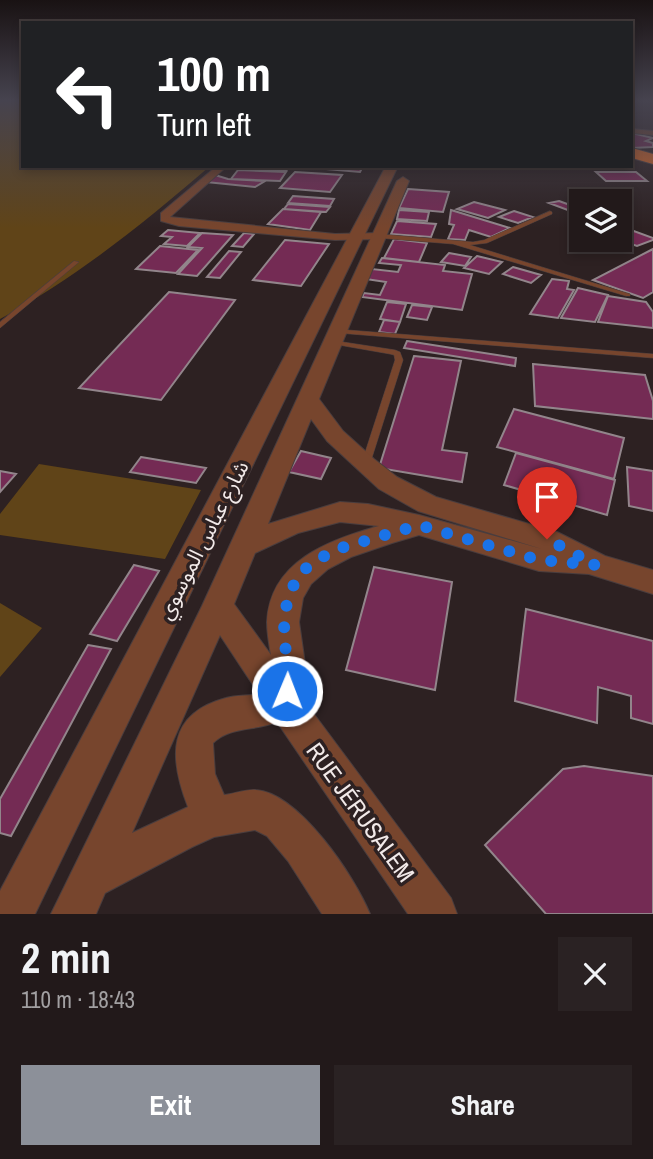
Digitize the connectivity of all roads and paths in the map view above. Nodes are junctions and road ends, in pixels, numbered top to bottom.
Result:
1 (633, 153) edge
2 (633, 159) edge
3 (653, 159) edge
4 (653, 165) edge
5 (221, 168) edge
6 (391, 168) edge
7 (407, 168) edge
8 (550, 214) dead end
9 (368, 237) junction
10 (455, 243) junction
11 (76, 262) dead end
12 (628, 295) dead end
13 (0, 326) edge
14 (335, 337) junction
15 (653, 356) edge
16 (308, 399) junction
17 (365, 466) junction
18 (419, 525) junction
19 (242, 547) junction
20 (596, 565) junction
21 (653, 582) edge
22 (218, 606) junction
23 (282, 700) junction
24 (213, 817) junction
25 (81, 896) edge
26 (12, 914) edge
27 (348, 914) edge
28 (435, 914) edge

1 - 3 highway
2 - 4 highway
5 - 9 street
6 - 9 street, شارع عباس الموسوي
7 - 9 street, شارع عباس الموسوي
8 - 10 lane
9 - 10 lane
9 - 14 street, شارع عباس الموسوي
9 - 26 street, شارع عباس الموسوي
10 - 12 lane
11 - 13 lane
14 - 15 lane
14 - 16 street, شارع عباس الموسوي
14 - 17 lane
16 - 17 street
16 - 19 street, شارع عباس الموسوي
17 - 20 street
18 - 19 street
18 - 20 street
18 - 23 street
19 - 22 street, شارع عباس الموسوي
20 - 21 street
22 - 23 street, RUE JÉRUSALEM
22 - 25 street, شارع عباس الموسوي
23 - 24 street
23 - 28 street, RUE JÉRUSALEM
24 - 25 street
24 - 27 street

